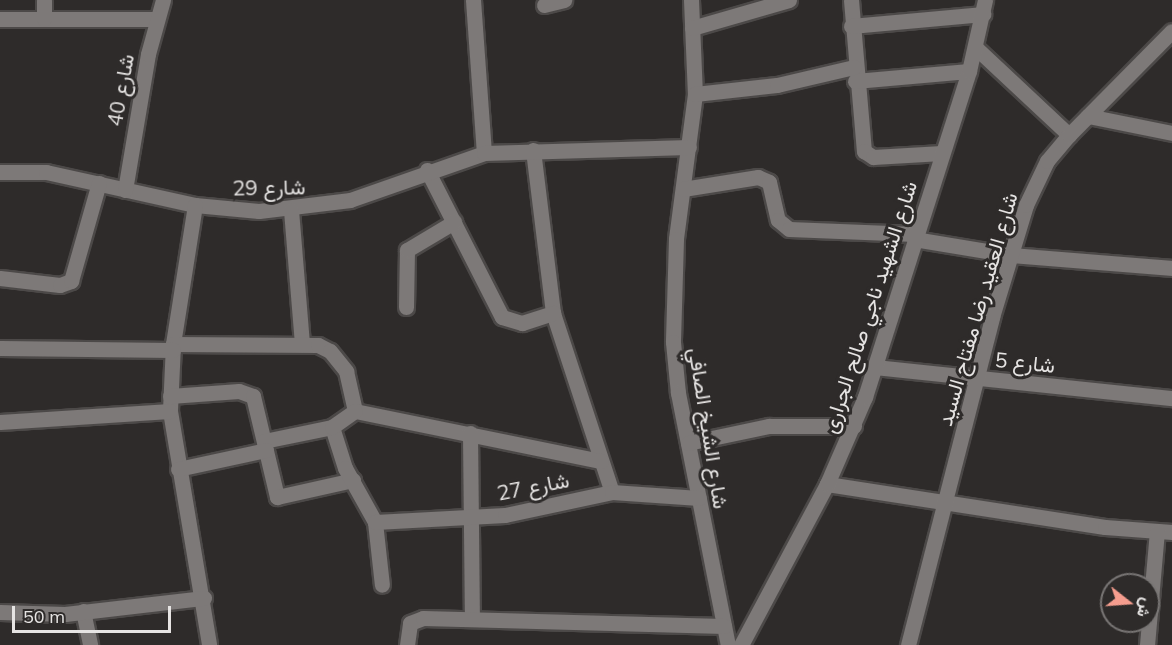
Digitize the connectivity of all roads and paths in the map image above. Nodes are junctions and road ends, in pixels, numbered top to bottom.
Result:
1 (44, 0) edge
2 (163, 0) edge
3 (473, 0) edge
4 (564, 0) edge
5 (691, 0) edge
6 (789, 0) edge
7 (851, 0) edge
8 (544, 5) dead end
9 (984, 7) edge
10 (0, 19) edge
11 (44, 19) junction
12 (157, 19) junction
13 (851, 26) junction
14 (692, 28) junction
15 (1172, 31) edge
16 (975, 47) junction
17 (969, 71) junction
18 (855, 74) junction
19 (695, 94) junction
20 (1088, 116) junction
21 (1172, 133) edge
22 (1068, 135) junction
23 (689, 147) junction
24 (533, 150) junction
25 (484, 153) junction
26 (942, 153) junction
27 (428, 170) junction
28 (0, 172) edge
29 (99, 183) junction
30 (683, 189) junction
31 (125, 190) junction
32 (195, 205) junction
33 (291, 210) junction
34 (454, 222) junction
35 (915, 237) junction
36 (1011, 255) junction
37 (1172, 268) edge
38 (0, 278) edge
39 (406, 308) dead end
40 (553, 313) junction
41 (302, 343) junction
42 (173, 347) junction
43 (0, 348) edge
44 (875, 367) junction
45 (977, 378) junction
46 (1172, 398) edge
47 (170, 403) junction
48 (355, 411) junction
49 (0, 422) edge
50 (854, 426) junction
51 (332, 427) junction
52 (470, 434) junction
53 (688, 443) junction
54 (265, 446) junction
55 (601, 461) junction
56 (178, 469) junction
57 (352, 480) junction
58 (827, 484) junction
59 (612, 492) junction
60 (699, 498) junction
61 (945, 502) junction
62 (471, 516) junction
63 (375, 522) junction
64 (1165, 532) edge
65 (382, 585) dead end
66 (204, 598) junction
67 (83, 611) junction
68 (0, 612) edge
69 (472, 619) junction
70 (724, 626) junction
71 (90, 645) edge
72 (209, 645) edge
73 (407, 645) edge
74 (728, 645) edge
75 (741, 645) edge
76 (908, 645) edge
77 (1147, 645) edge

1 - 11 street
2 - 12 street, شارع 40
3 - 25 street
4 - 8 street
5 - 14 street, شارع الشيخ الصافي
6 - 14 street
7 - 13 street
9 - 13 street
9 - 16 street, شارع الشهيد ناجي صالح الجرارى
10 - 11 street
11 - 12 street
12 - 31 street, شارع 40
13 - 18 street
14 - 19 street, شارع الشيخ الصافي
15 - 20 street, شارع العقيد رضا مفتاح السيد
16 - 17 street, شارع الشهيد ناجي صالح الجرارى
16 - 22 street
17 - 18 street
17 - 26 street, شارع الشهيد ناجي صالح الجرارى
18 - 19 street
18 - 26 street
19 - 23 street, شارع الشيخ الصافي
20 - 21 street
20 - 22 street, شارع العقيد رضا مفتاح السيد
22 - 36 street, شارع العقيد رضا مفتاح السيد
23 - 24 street, شارع 29
23 - 30 street, شارع الشيخ الصافي
24 - 25 street, شارع 29
24 - 40 street
25 - 27 street, شارع 29
26 - 35 street, شارع الشهيد ناجي صالح الجرارى
27 - 33 street, شارع 29
27 - 34 street
28 - 29 street, شارع 29
29 - 31 street, شارع 29
29 - 38 street
30 - 35 street
30 - 53 street, شارع الشيخ الصافي
31 - 32 street, شارع 29
32 - 33 street, شارع 29
32 - 42 street
33 - 41 street
34 - 39 street
34 - 40 street
35 - 36 street
35 - 44 street, شارع الشهيد ناجي صالح الجرارى
36 - 37 street
36 - 45 street, شارع العقيد رضا مفتاح السيد
40 - 55 street
41 - 42 street
41 - 48 street
42 - 43 street
42 - 47 street
44 - 45 street, شارع 5
44 - 50 street, شارع الشهيد ناجي صالح الجرارى
45 - 46 street, شارع 5
45 - 61 street, شارع العقيد رضا مفتاح السيد
47 - 49 street
47 - 54 street
47 - 56 street
48 - 51 street
48 - 52 street
50 - 53 street
50 - 58 street, شارع الشهيد ناجي صالح الجرارى
51 - 54 street
51 - 57 street
52 - 55 street
52 - 62 street
53 - 60 street, شارع الشيخ الصافي
54 - 56 street
54 - 57 street
55 - 59 street
56 - 66 street
57 - 63 street
58 - 61 street
58 - 75 street, شارع الشهيد ناجي صالح الجرارى
59 - 60 street, شارع 27
59 - 62 street, شارع 27
60 - 70 street, شارع الشيخ الصافي
61 - 64 street
61 - 76 street, شارع العقيد رضا مفتاح السيد
62 - 63 street, شارع 27
62 - 69 street
63 - 65 street
64 - 77 street
66 - 67 street
66 - 72 street
67 - 68 street
67 - 71 street
69 - 70 street
69 - 73 street
70 - 74 street, شارع الشيخ الصافي

